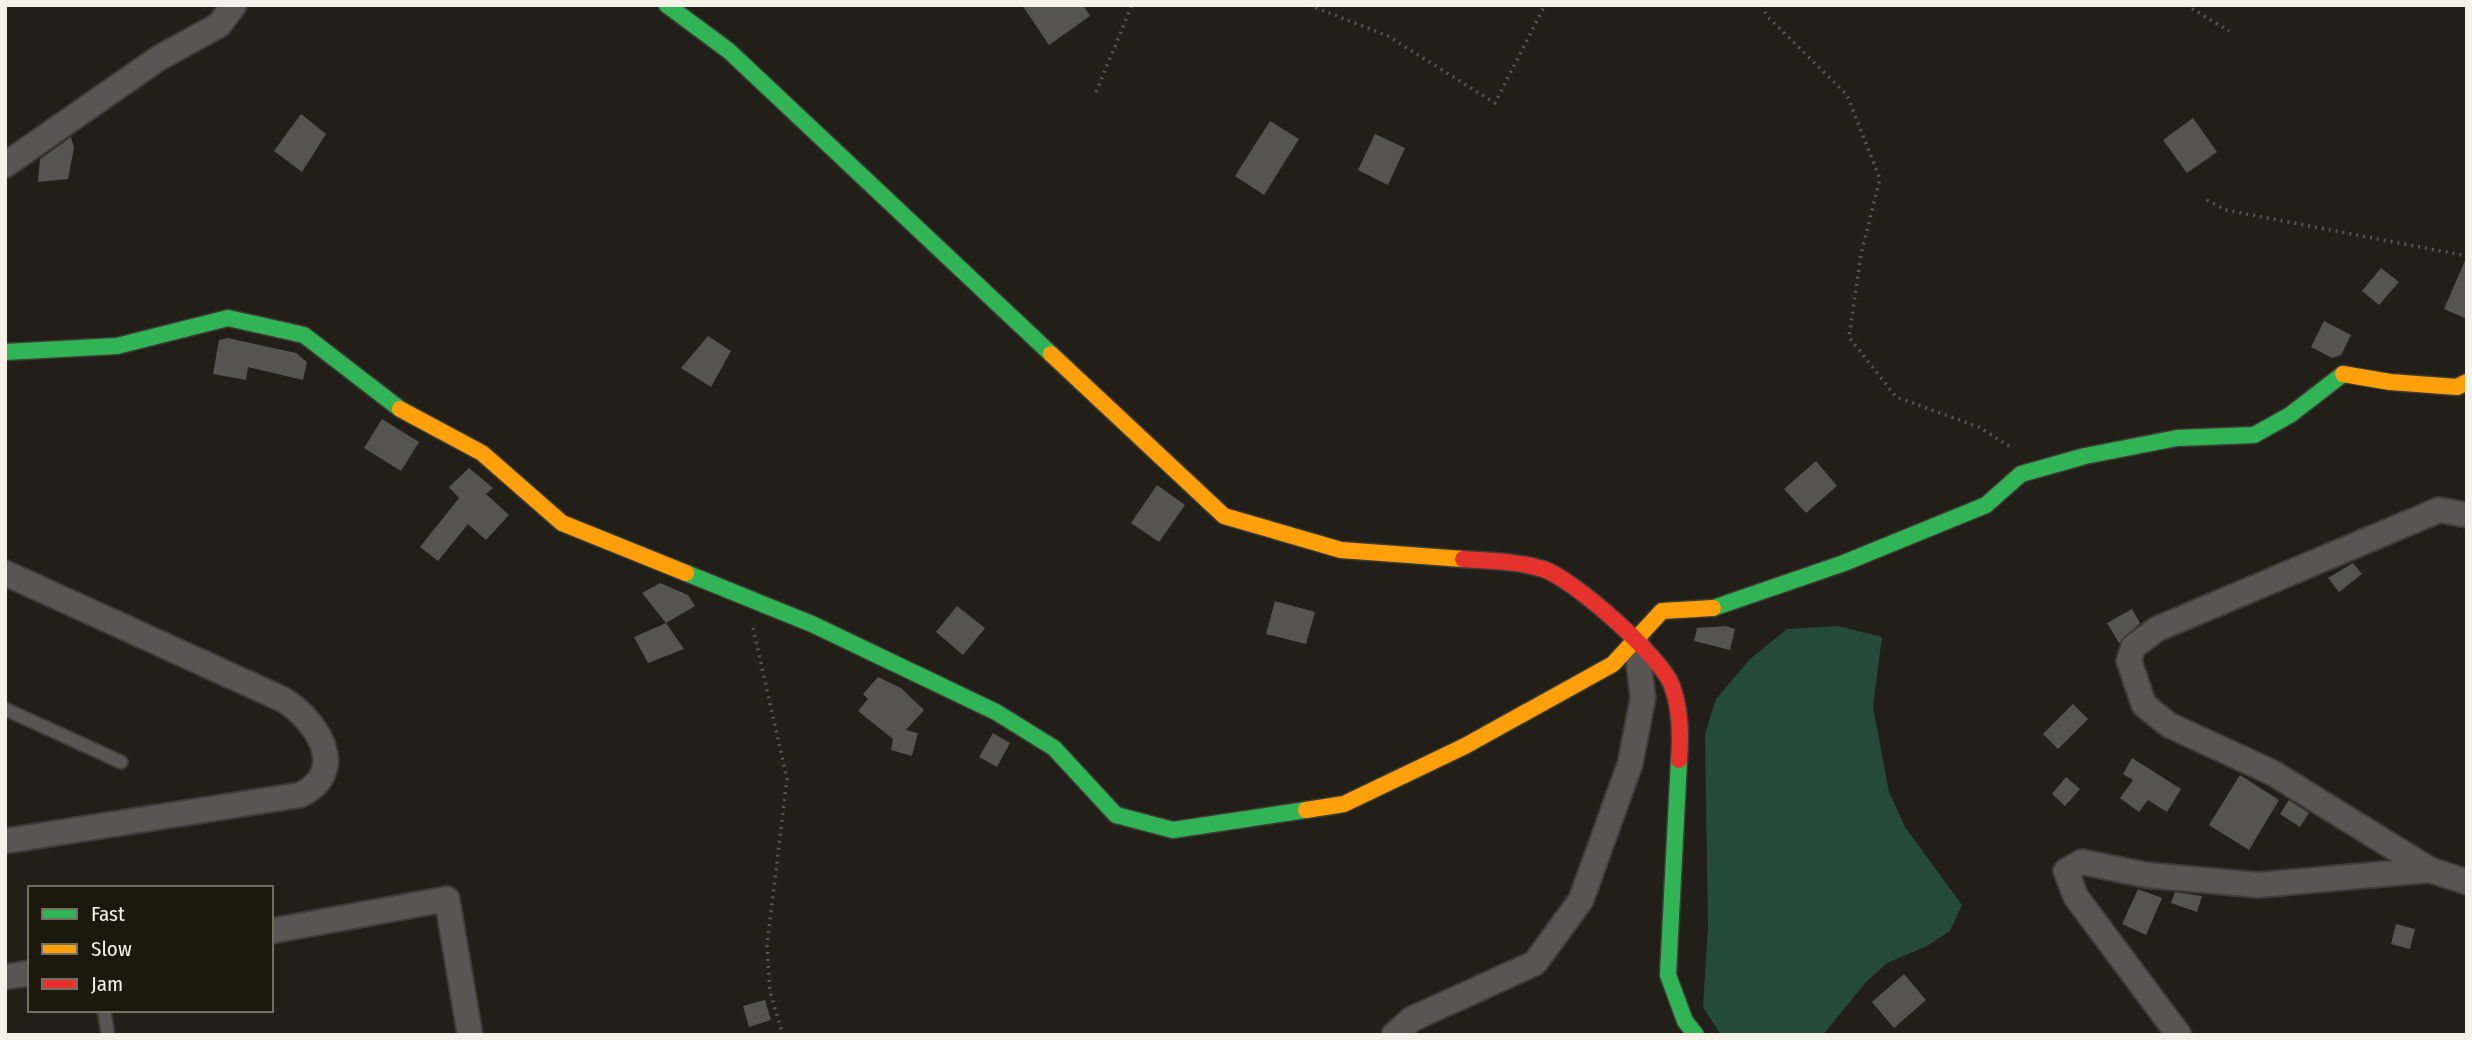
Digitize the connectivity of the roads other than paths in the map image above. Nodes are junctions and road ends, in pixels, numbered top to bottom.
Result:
1 (234, 5) edge
2 (667, 5) edge
3 (5, 165) edge
4 (5, 352) edge
5 (2467, 382) edge
6 (2467, 515) edge
7 (5, 573) edge
8 (1636, 640) junction
9 (5, 709) edge
10 (121, 762) dead end
11 (5, 841) edge
12 (2430, 870) junction
13 (2467, 882) edge
14 (273, 931) edge
15 (28, 973) edge
16 (5, 977) edge
17 (104, 1012) edge
18 (108, 1035) edge
19 (470, 1035) edge
20 (1394, 1035) edge
21 (1696, 1035) edge
22 (2179, 1035) edge

1 - 3 street
2 - 8 street
4 - 8 street
5 - 8 street
6 - 12 street
7 - 11 street
8 - 20 street
8 - 21 street
9 - 10 lane
12 - 13 street
12 - 22 street
14 - 19 street
15 - 16 street
17 - 18 lane

